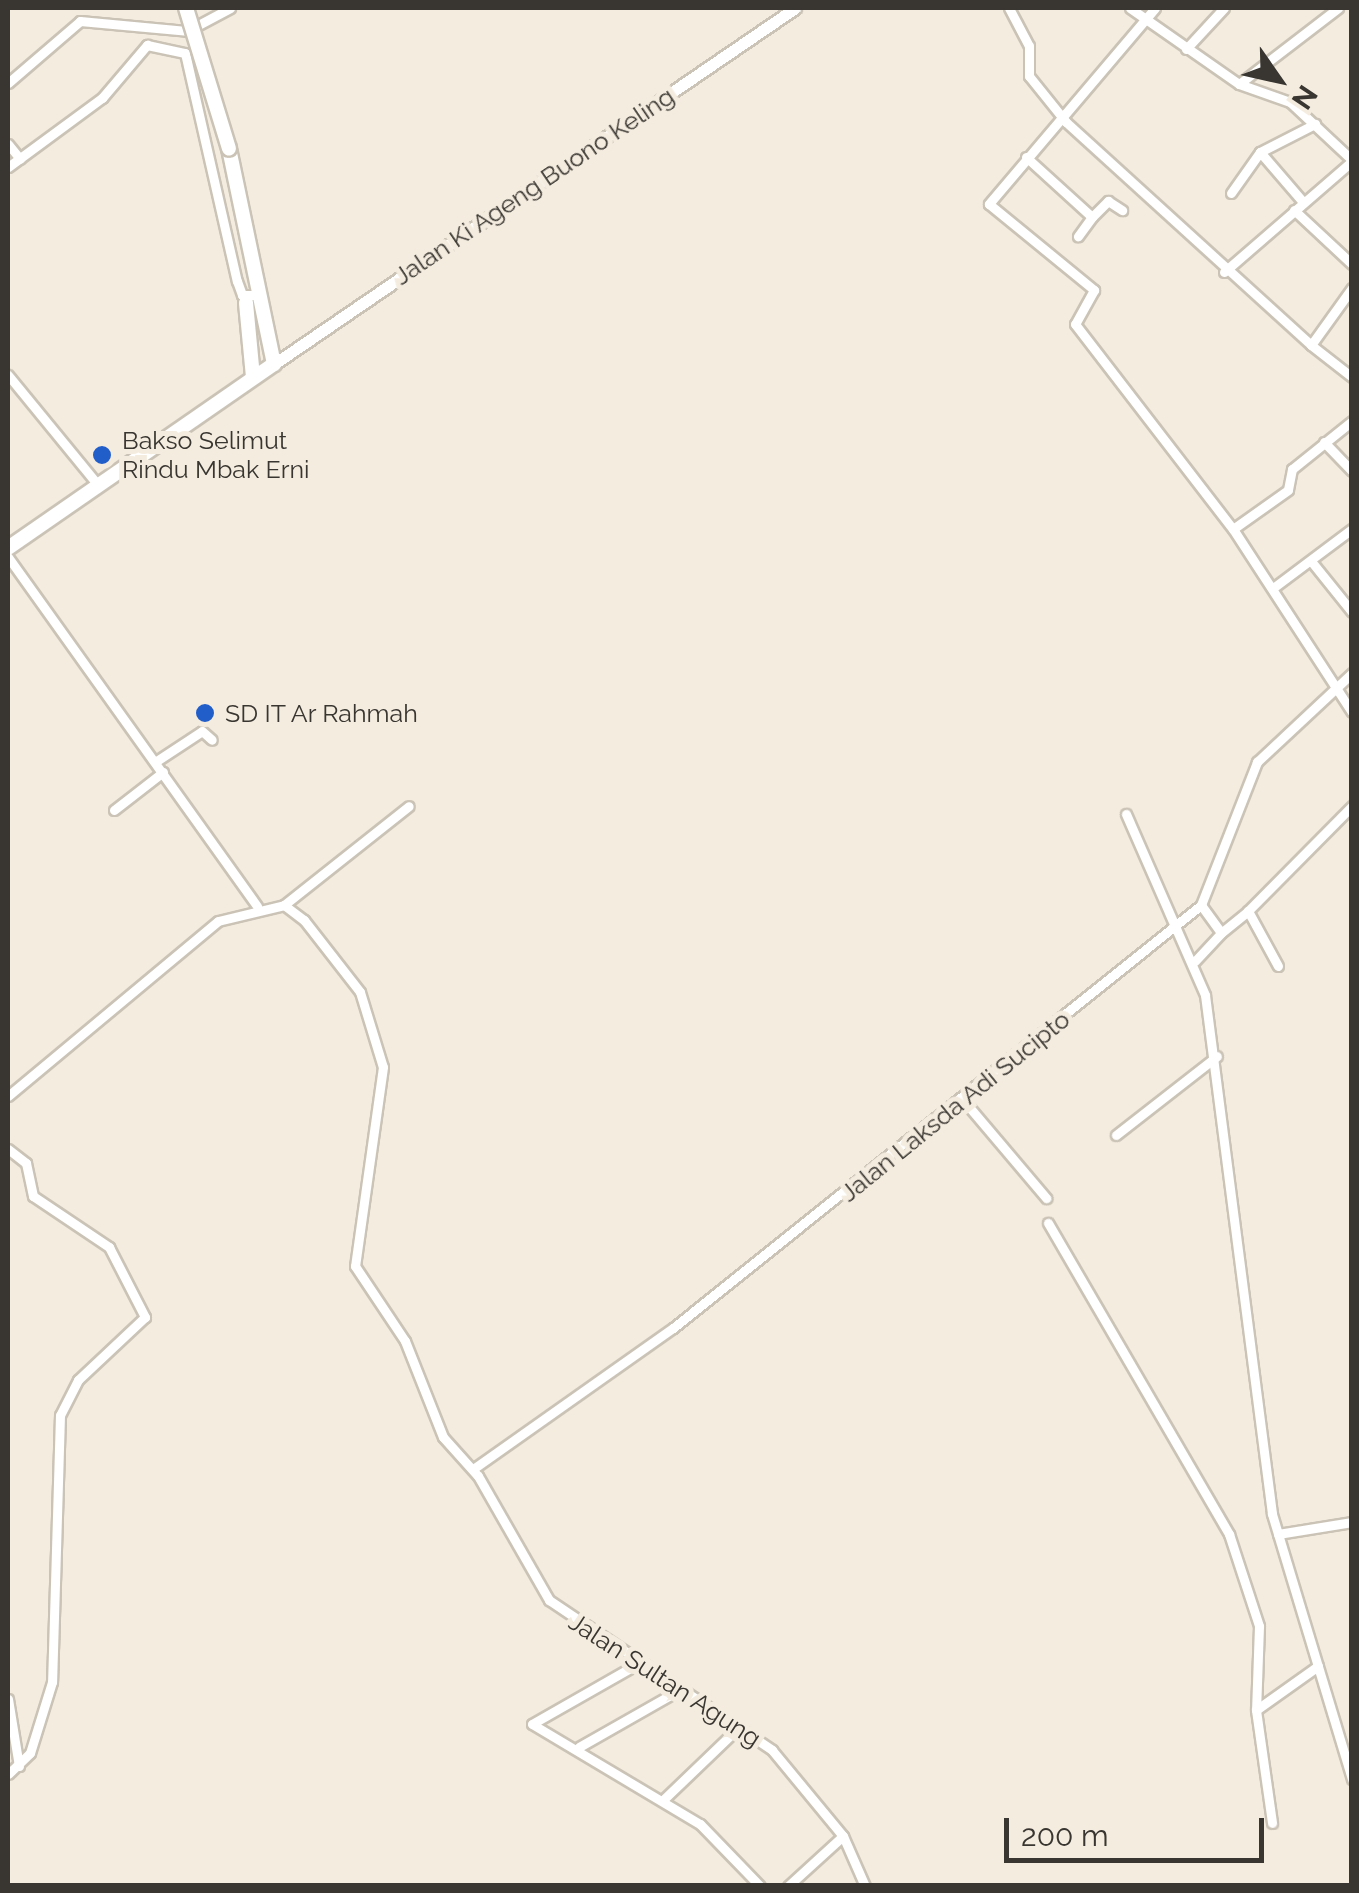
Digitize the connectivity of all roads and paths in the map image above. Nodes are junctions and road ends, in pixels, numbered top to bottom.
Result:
1 (186, 8) edge
2 (230, 8) edge
3 (795, 8) edge
4 (1130, 8) edge
5 (1155, 8) edge
6 (1224, 8) edge
7 (1338, 8) edge
8 (1004, 9) edge
9 (1144, 20) junction
10 (177, 32) junction
11 (1186, 49) junction
12 (185, 53) junction
13 (8, 84) edge
14 (1239, 84) junction
15 (1066, 122) junction
16 (1315, 124) junction
17 (8, 144) edge
18 (1260, 152) junction
19 (1026, 156) junction
20 (20, 159) junction
21 (1352, 161) edge
22 (8, 167) edge
23 (1232, 193) dead end
24 (1303, 202) junction
25 (1122, 210) dead end
26 (1294, 210) junction
27 (1092, 217) junction
28 (1078, 236) dead end
29 (1352, 264) edge
30 (1224, 272) junction
31 (1352, 288) edge
32 (250, 296) junction
33 (1311, 345) junction
34 (274, 364) junction
35 (8, 374) edge
36 (253, 377) junction
37 (1352, 377) edge
38 (1352, 421) edge
39 (1324, 442) junction
40 (1352, 471) edge
41 (98, 485) junction
42 (1233, 529) junction
43 (1352, 529) edge
44 (8, 548) edge
45 (8, 557) edge
46 (1311, 561) junction
47 (1273, 588) junction
48 (1352, 612) edge
49 (1352, 673) edge
50 (1333, 688) junction
51 (1352, 712) edge
52 (212, 740) dead end
53 (155, 762) junction
54 (162, 772) junction
55 (409, 806) dead end
56 (1352, 806) edge
57 (114, 810) dead end
58 (1126, 814) dead end
59 (284, 905) junction
60 (1200, 905) junction
61 (257, 906) junction
62 (1248, 912) junction
63 (1178, 924) junction
64 (1221, 933) junction
65 (1194, 961) junction
66 (1278, 966) dead end
67 (1216, 1056) junction
68 (8, 1096) edge
69 (965, 1102) junction
70 (1116, 1136) dead end
71 (8, 1149) edge
72 (1046, 1198) dead end
73 (1048, 1223) dead end
74 (473, 1469) junction
75 (1352, 1522) edge
76 (1278, 1534) junction
77 (639, 1663) junction
78 (1318, 1666) junction
79 (681, 1690) junction
80 (8, 1699) edge
81 (1256, 1710) junction
82 (740, 1726) junction
83 (580, 1747) junction
84 (19, 1769) junction
85 (8, 1774) edge
86 (1352, 1779) edge
87 (664, 1799) junction
88 (1272, 1822) dead end
89 (843, 1836) junction
90 (760, 1886) edge
91 (788, 1886) edge
92 (865, 1886) edge

1 - 32 highway, bridge
2 - 10 street
3 - 34 main road, Jalan Ki Ageng Buono Keling
4 - 9 street
5 - 9 street
6 - 11 street
7 - 14 street
8 - 15 street
9 - 11 street
9 - 15 street
10 - 12 street
10 - 13 street
11 - 14 street
12 - 20 street
12 - 32 street
14 - 16 street
15 - 19 street
15 - 30 street
16 - 18 street
16 - 21 street
17 - 20 street
18 - 23 street
18 - 24 street
19 - 27 street
19 - 42 street
20 - 22 street
21 - 24 street
24 - 26 street
25 - 27 street
26 - 29 street
26 - 30 street
27 - 28 street
30 - 33 street
31 - 33 street
32 - 34 highway
32 - 36 highway
33 - 37 street
34 - 36 highway
35 - 41 street
36 - 41 highway
38 - 39 street
39 - 40 street
39 - 42 street
41 - 44 highway
42 - 47 street
43 - 46 street
45 - 53 street
46 - 47 street
46 - 48 street
47 - 50 street
49 - 50 street, Jalan Laksda Adi Sucipto
50 - 51 street
50 - 60 street, Jalan Laksda Adi Sucipto
52 - 53 street
53 - 54 street
54 - 57 street
54 - 61 street
55 - 59 street
56 - 62 street
58 - 63 street
59 - 61 street
59 - 74 street, Jalan Sultan Agung
60 - 63 street, Jalan Laksda Adi Sucipto
60 - 64 street
61 - 68 street
62 - 64 street
62 - 66 street
63 - 65 street
63 - 69 street, Jalan Laksda Adi Sucipto
64 - 65 street
65 - 67 street
67 - 70 street
67 - 76 street
69 - 72 street
69 - 74 street, Jalan Laksda Adi Sucipto
71 - 84 street
73 - 81 street
74 - 77 street, Jalan Sultan Agung
75 - 76 street
76 - 78 street
77 - 79 street, Jalan Sultan Agung
77 - 83 street
78 - 81 street
78 - 86 street
79 - 82 street, Jalan Sultan Agung
79 - 83 street
80 - 84 street
81 - 88 street
82 - 87 street
82 - 89 street, Jalan Sultan Agung
83 - 87 street
84 - 85 street
87 - 90 street
89 - 91 street
89 - 92 street, Jalan Sultan Agung

